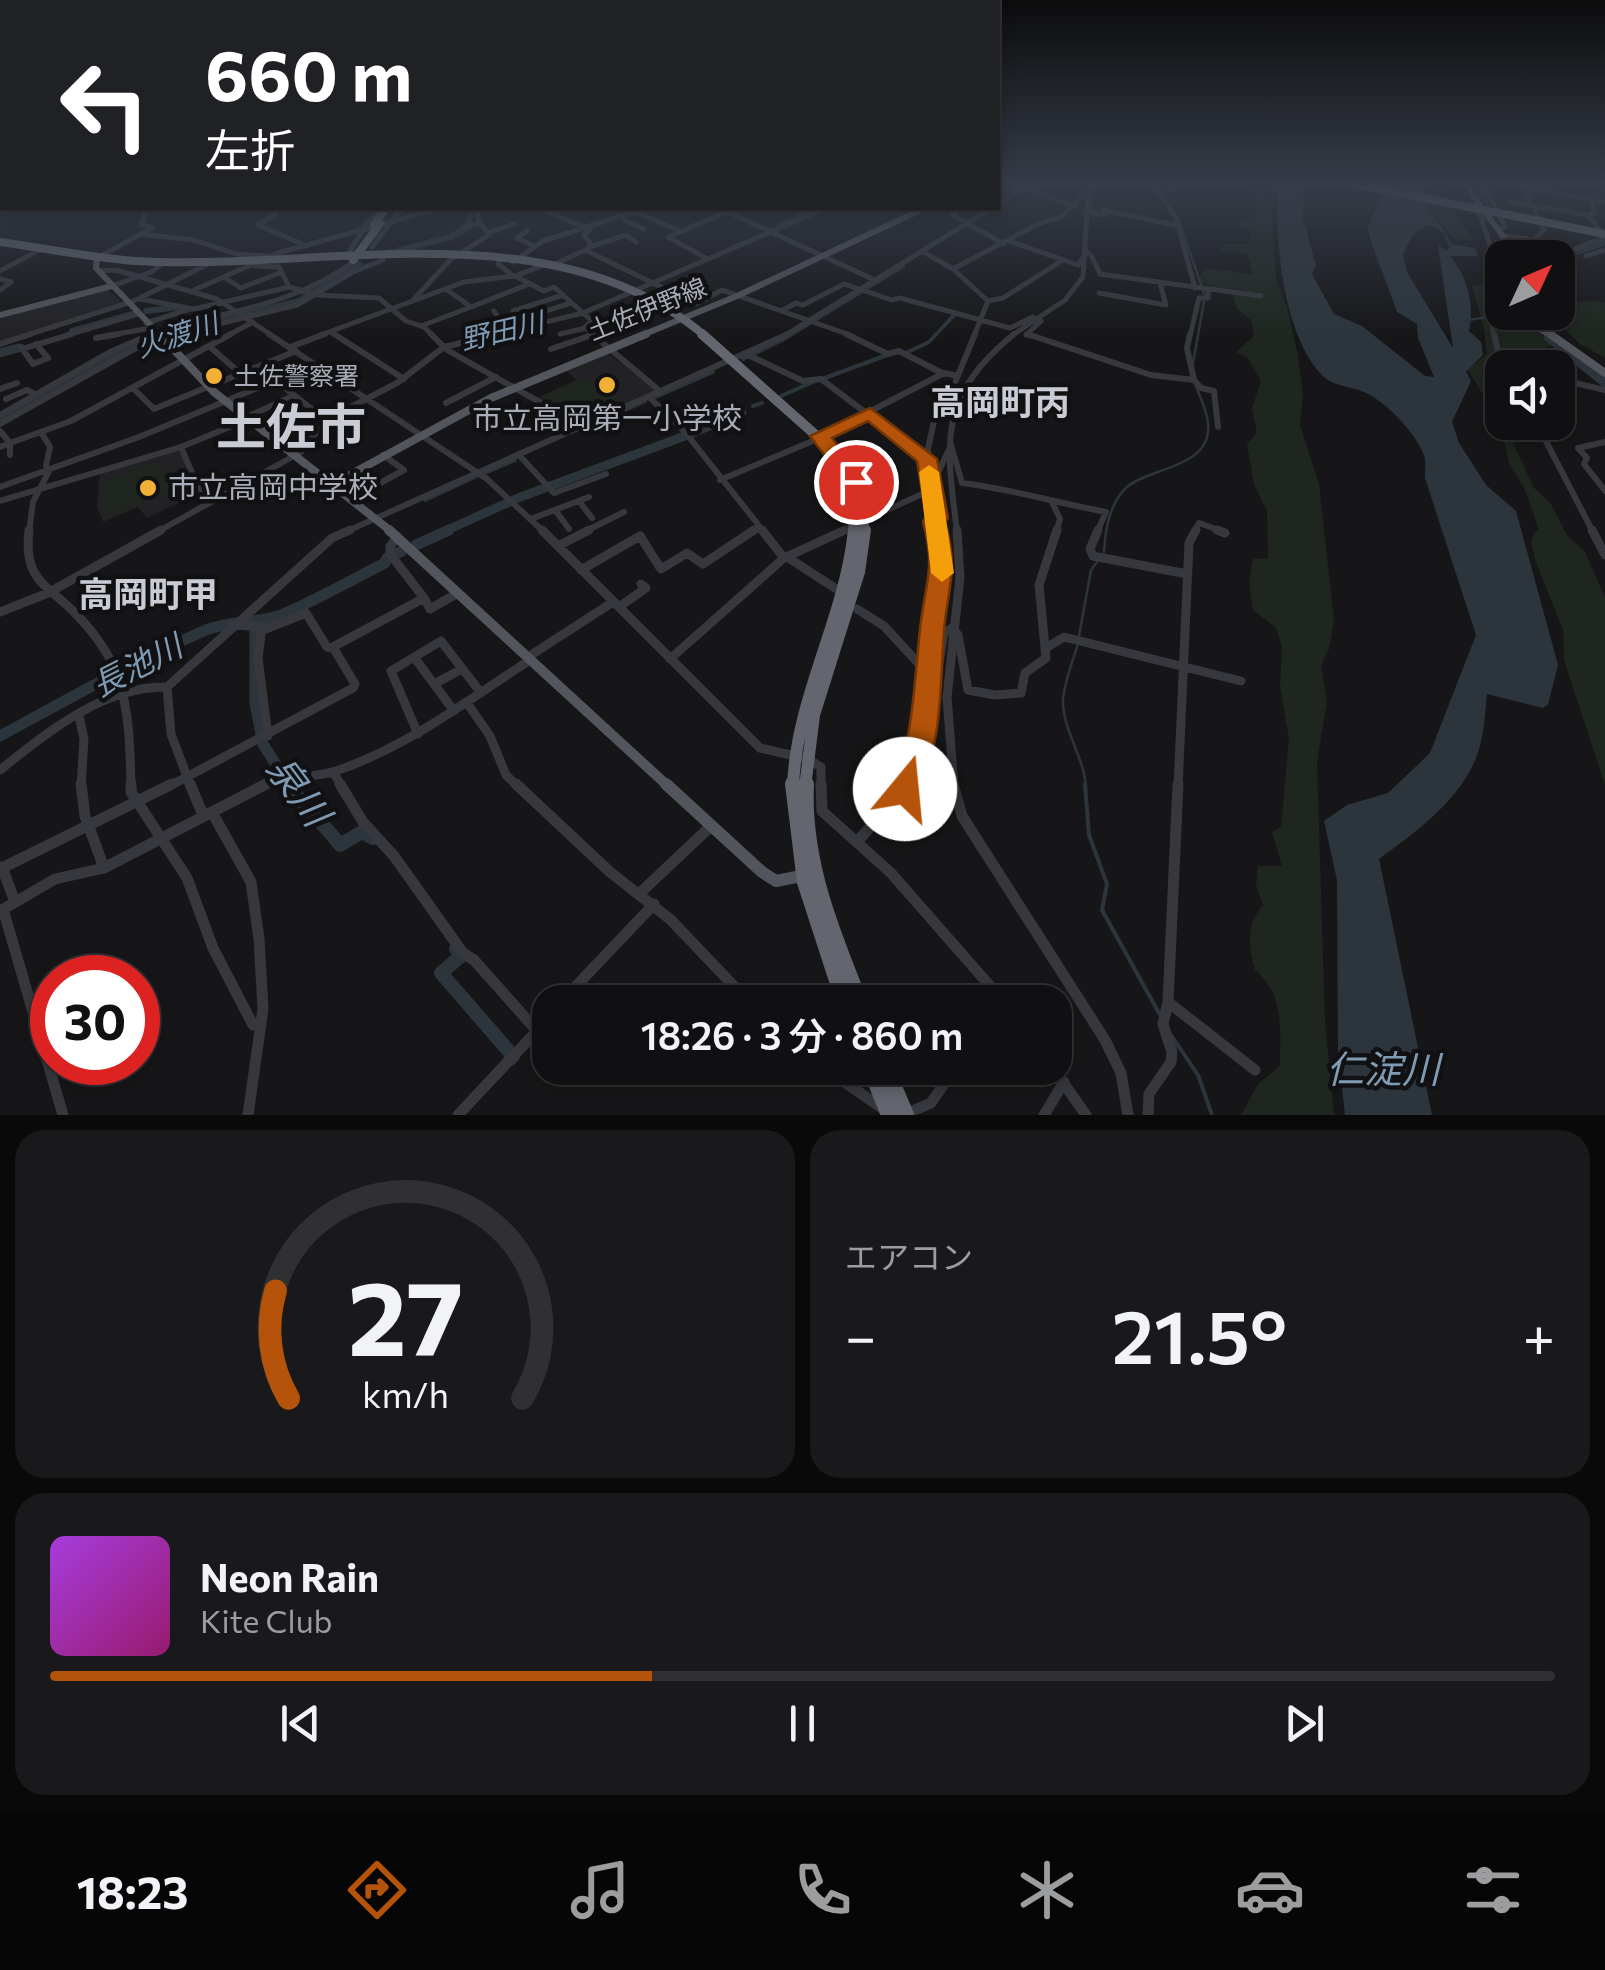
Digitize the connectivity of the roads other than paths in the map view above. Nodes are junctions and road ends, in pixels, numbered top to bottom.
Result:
1 (136, 236) edge
2 (158, 236) edge
3 (283, 236) edge
4 (344, 236) edge
5 (367, 236) edge
6 (378, 236) edge
7 (485, 236) edge
8 (520, 236) edge
9 (562, 236) edge
10 (585, 236) edge
11 (623, 236) edge
12 (627, 236) edge
13 (669, 236) edge
14 (760, 236) edge
15 (787, 236) edge
16 (865, 236) edge
17 (946, 236) edge
18 (991, 236) edge
19 (1020, 236) edge
20 (1084, 236) edge
21 (1183, 236) edge
22 (1519, 236) edge
23 (1538, 236) edge
24 (1599, 236) edge
25 (1534, 240) joint
26 (0, 242) edge
27 (478, 242) junction
28 (636, 242) dead end
29 (1007, 243) junction
30 (532, 245) junction
31 (306, 246) junction
32 (44, 248) junction
33 (1575, 248) edge
34 (587, 249) junction
35 (1605, 250) edge
36 (923, 252) junction
37 (1088, 252) junction
38 (827, 254) junction
39 (1586, 256) dead end
40 (358, 257) junction
41 (453, 258) junction
42 (708, 258) junction
43 (96, 259) junction
44 (384, 259) junction
45 (504, 259) junction
46 (1063, 260) junction
47 (264, 261) junction
48 (165, 263) junction
49 (208, 264) junction
50 (549, 264) junction
51 (953, 268) junction
52 (99, 272) junction
53 (282, 272) junction
54 (0, 275) edge
55 (513, 275) junction
56 (140, 276) junction
57 (224, 278) junction
58 (877, 280) junction
59 (1160, 283) junction
60 (171, 284) junction
61 (529, 284) junction
62 (651, 284) junction
63 (112, 286) junction
64 (289, 287) junction
65 (446, 289) junction
66 (0, 290) edge
67 (194, 290) junction
68 (635, 291) junction
69 (862, 291) junction
70 (1099, 293) dead end
71 (1203, 293) junction
72 (313, 294) junction
73 (563, 295) junction
74 (737, 296) junction
75 (1261, 296) dead end
76 (140, 299) junction
77 (988, 301) junction
78 (222, 302) junction
79 (412, 302) junction
80 (128, 303) junction
81 (571, 303) junction
82 (471, 307) junction
83 (193, 309) junction
84 (391, 310) junction
85 (494, 311) dead end
86 (514, 311) dead end
87 (779, 312) junction
88 (583, 313) junction
89 (1047, 313) junction
90 (138, 314) junction
91 (0, 315) edge
92 (241, 315) junction
93 (982, 316) junction
94 (528, 317) dead end
95 (680, 321) junction
96 (253, 322) junction
97 (206, 323) junction
98 (811, 323) junction
99 (421, 326) junction
100 (585, 328) junction
101 (67, 330) junction
102 (1542, 330) edge
103 (155, 332) junction
104 (331, 332) junction
105 (507, 332) junction
106 (560, 334) dead end
107 (592, 335) junction
108 (96, 338) dead end
109 (224, 338) junction
110 (0, 344) edge
111 (19, 344) junction
112 (36, 344) junction
113 (209, 346) junction
114 (443, 346) junction
115 (552, 348) dead end
116 (293, 349) junction
117 (607, 350) junction
118 (749, 356) junction
119 (184, 362) junction
120 (729, 362) junction
121 (315, 364) junction
122 (258, 367) junction
123 (1605, 373) edge
124 (241, 374) junction
125 (944, 374) junction
126 (496, 377) junction
127 (404, 378) junction
128 (956, 380) junction
129 (1194, 380) junction
130 (275, 381) junction
131 (1575, 382) edge
132 (17, 383) dead end
133 (208, 387) junction
134 (514, 388) junction
135 (134, 389) junction
136 (1605, 390) edge
137 (661, 392) junction
138 (2, 393) edge
139 (33, 393) dead end
140 (293, 396) junction
141 (650, 398) junction
142 (364, 399) junction
143 (226, 401) junction
144 (957, 401) junction
145 (446, 403) dead end
146 (16, 407) junction
147 (870, 413) junction
148 (0, 415) edge
149 (248, 418) junction
150 (326, 420) junction
151 (1218, 426) dead end
152 (0, 427) edge
153 (584, 427) junction
154 (42, 434) junction
155 (421, 434) junction
156 (818, 438) junction
157 (1545, 440) edge
158 (1605, 442) edge
159 (10, 443) junction
160 (951, 444) junction
161 (0, 446) edge
162 (181, 447) junction
163 (10, 455) dead end
164 (296, 455) junction
165 (383, 455) junction
166 (520, 456) junction
167 (927, 459) junction
168 (50, 471) junction
169 (479, 474) junction
170 (606, 474) dead end
171 (930, 475) junction
172 (720, 480) junction
173 (335, 483) junction
174 (0, 487) edge
175 (933, 489) junction
176 (1605, 491) edge
177 (36, 492) junction
178 (589, 496) dead end
179 (353, 498) junction
180 (0, 500) edge
181 (212, 501) junction
182 (578, 501) junction
183 (1052, 502) junction
184 (555, 510) junction
185 (624, 512) dead end
186 (376, 518) junction
187 (592, 518) dead end
188 (531, 520) junction
189 (861, 522) junction
190 (569, 528) dead end
191 (758, 528) junction
192 (1224, 533) dead end
193 (398, 538) junction
194 (558, 546) junction
195 (1605, 555) edge
196 (785, 557) junction
197 (580, 570) junction
198 (1187, 574) junction
199 (642, 584) dead end
200 (837, 589) junction
201 (48, 593) junction
202 (458, 593) junction
203 (424, 598) junction
204 (616, 604) junction
205 (851, 610) junction
206 (0, 612) edge
207 (235, 624) junction
208 (952, 628) junction
209 (263, 630) junction
210 (331, 648) junction
211 (1046, 648) junction
212 (414, 657) junction
213 (529, 658) junction
214 (670, 659) junction
215 (1180, 668) junction
216 (462, 669) junction
217 (931, 678) junction
218 (1241, 681) dead end
219 (434, 684) junction
220 (168, 686) junction
221 (123, 691) junction
222 (481, 693) junction
223 (467, 703) junction
224 (454, 711) junction
225 (80, 716) junction
226 (418, 734) junction
227 (263, 738) junction
228 (799, 758) junction
229 (0, 770) edge
230 (333, 772) junction
231 (190, 775) junction
232 (136, 803) junction
233 (207, 814) junction
234 (712, 826) junction
235 (90, 828) junction
236 (162, 839) junction
237 (857, 842) junction
238 (1, 866) edge
239 (104, 868) junction
240 (807, 875) junction
241 (639, 894) junction
242 (654, 904) junction
243 (6, 907) edge
244 (577, 985) edge
245 (733, 985) edge
246 (839, 985) edge
247 (853, 985) edge
248 (987, 985) edge
249 (1168, 1002) junction
250 (532, 1025) edge
251 (257, 1026) junction
252 (532, 1038) edge
253 (1255, 1070) dead end
254 (846, 1085) edge
255 (880, 1085) edge
256 (890, 1085) edge
257 (943, 1085) edge
258 (1062, 1085) edge
259 (1066, 1085) edge
260 (897, 1114) edge
261 (63, 1115) edge
262 (248, 1115) edge
263 (458, 1115) edge
264 (1044, 1115) edge
265 (1086, 1115) edge
266 (1128, 1115) edge
267 (1148, 1115) edge

1 - 43 street
2 - 47 street
3 - 31 street
4 - 31 street
5 - 40 highway
6 - 40 street
7 - 27 street
8 - 30 street
9 - 30 street
10 - 34 street
11 - 34 street
12 - 28 street
13 - 42 street
14 - 42 street
15 - 38 street
16 - 38 main road, 土佐伊野線
17 - 36 street
18 - 29 street
19 - 29 street
20 - 37 street
21 - 71 street
22 - 25 street
23 - 25 street
24 - 33 street
26 - 32 highway
27 - 41 street
27 - 45 street
29 - 46 street
29 - 51 street
30 - 45 street
31 - 47 street
32 - 43 highway
32 - 54 street
34 - 50 street
34 - 62 street
35 - 39 street
36 - 51 street
36 - 58 street
37 - 46 street
37 - 59 street
37 - 89 street
38 - 58 street
38 - 74 main road, 土佐伊野線
40 - 44 highway
40 - 47 highway
40 - 72 street
41 - 44 highway
41 - 45 highway
41 - 79 street
42 - 62 street
43 - 48 highway
43 - 52 main road
44 - 72 street
45 - 50 highway
45 - 55 street
46 - 77 street
47 - 48 highway
47 - 49 highway
47 - 53 street
47 - 57 street
48 - 49 highway
48 - 56 street
49 - 60 street
50 - 55 street
50 - 68 highway
51 - 77 street
52 - 56 street
52 - 63 main road
53 - 57 street
53 - 64 street
54 - 66 street
55 - 61 street
55 - 65 street
56 - 60 street
56 - 63 street
57 - 67 street
58 - 69 street
59 - 70 street
59 - 71 street
60 - 67 street
60 - 76 street
61 - 73 street
61 - 82 street
62 - 68 street
62 - 74 street
63 - 80 main road
63 - 91 main road
64 - 72 street
64 - 78 street
65 - 79 street
65 - 82 street
67 - 78 street
68 - 88 street
68 - 95 highway
69 - 87 street
69 - 93 street
69 - 98 street
71 - 75 street
71 - 129 street
72 - 84 street
72 - 92 street
73 - 81 street
73 - 86 street
74 - 87 street
74 - 95 main road, 土佐伊野線
76 - 80 street
76 - 83 street
77 - 93 street
78 - 83 street
78 - 92 street
79 - 84 street
80 - 90 main road
80 - 101 street
81 - 88 street
81 - 94 street
82 - 99 street
83 - 97 street
83 - 103 street
84 - 99 street
84 - 104 street
85 - 105 street
87 - 98 street
88 - 100 street
88 - 105 street
89 - 93 street
89 - 129 street
89 - 144 street
90 - 101 street
90 - 103 main road
92 - 96 street
92 - 97 street
93 - 128 street
95 - 117 main road, 土佐伊野線
95 - 120 highway
96 - 109 street
96 - 116 street
97 - 103 street
97 - 109 street
98 - 118 street
98 - 125 street
99 - 114 street
100 - 106 street
100 - 107 street
101 - 111 street
101 - 112 street
102 - 123 main road
103 - 108 street
103 - 119 main road
103 - 146 street
103 - 152 street
104 - 116 street
104 - 127 street
105 - 114 street
107 - 115 street
107 - 117 street
109 - 113 street
110 - 111 street
111 - 112 street
111 - 112 street
113 - 119 street
113 - 124 street
114 - 126 street
114 - 127 street
116 - 121 street
116 - 122 street
117 - 134 main road, 土佐伊野線
117 - 137 street
118 - 120 street
118 - 147 street
119 - 133 main road
119 - 135 street
120 - 137 street
120 - 156 highway
121 - 130 street
121 - 142 street
122 - 124 street
122 - 130 street
124 - 133 street
125 - 128 street
125 - 147 street
126 - 134 street
126 - 145 street
127 - 142 street
128 - 144 street
128 - 167 street
129 - 151 street
130 - 140 street
130 - 143 street
131 - 136 street
132 - 138 street
133 - 135 street
133 - 143 main road
134 - 153 street
134 - 155 main road, 土佐伊野線
135 - 154 street
137 - 141 street
138 - 139 street
138 - 146 street
140 - 149 street
140 - 150 street
141 - 153 street
141 - 172 street
142 - 150 street
142 - 155 street
143 - 149 main road
143 - 168 street
144 - 160 street
146 - 148 street
147 - 156 street
147 - 167 street
149 - 162 street
149 - 164 main road
150 - 164 street
152 - 159 street
153 - 166 street
154 - 159 street
154 - 168 street
155 - 165 main road, 土佐伊野線
155 - 169 street
156 - 172 street
156 - 189 highway
157 - 195 street
158 - 176 street
159 - 161 street
159 - 163 street
160 - 171 street
160 - 183 street
160 - 208 street
162 - 177 street
162 - 181 street
164 - 173 main road
164 - 181 street
165 - 173 main road, 土佐伊野線
165 - 179 street
166 - 169 street
166 - 170 street
167 - 171 street
168 - 174 street
168 - 177 street
169 - 186 street
169 - 188 street
171 - 175 street
172 - 191 street
173 - 179 main road
175 - 189 street
175 - 217 street
177 - 180 street
177 - 201 street
178 - 182 street
179 - 186 main road
181 - 201 street
182 - 184 street
182 - 187 street
183 - 198 street
183 - 211 street
184 - 188 street
184 - 190 street
185 - 194 street
186 - 193 main road
186 - 207 street
188 - 194 street
189 - 196 street
189 - 200 highway
189 - 205 highway
191 - 196 street
191 - 197 street
192 - 198 street
193 - 202 main road
193 - 203 street
194 - 197 street
196 - 200 street
196 - 214 street
197 - 204 street
198 - 215 street
199 - 204 street
200 - 228 highway
201 - 206 street
201 - 221 street
202 - 203 street
202 - 213 main road
203 - 210 street
204 - 213 street
204 - 214 street
205 - 217 street
205 - 228 highway
207 - 209 street
207 - 220 street
208 - 211 street
208 - 217 street
208 - 266 street
209 - 210 street
209 - 227 street
210 - 227 street
211 - 215 street
212 - 216 street
212 - 219 street
212 - 226 street
213 - 222 street
213 - 234 main road
214 - 228 street
215 - 218 street
215 - 249 street
216 - 219 street
216 - 222 street
217 - 237 street
219 - 224 street
220 - 221 street
220 - 231 street
221 - 225 street
221 - 232 street
222 - 223 street
223 - 224 street
223 - 241 street
224 - 226 street
225 - 229 street
225 - 235 street
226 - 230 street
227 - 231 street
228 - 237 street
228 - 240 highway
230 - 233 street
230 - 250 street
231 - 232 street
231 - 233 street
232 - 235 street
232 - 236 street
233 - 236 street
233 - 251 street
234 - 240 main road
234 - 241 street
235 - 238 street
235 - 239 street
236 - 239 street
236 - 251 street
237 - 248 street
238 - 243 street
239 - 243 street
240 - 246 highway
240 - 247 highway
241 - 242 street
242 - 244 street
242 - 245 street
243 - 261 street
249 - 253 street
249 - 267 street
251 - 262 street
252 - 263 street
254 - 260 street
255 - 260 highway
256 - 260 highway
257 - 260 street
258 - 264 street
259 - 265 street

